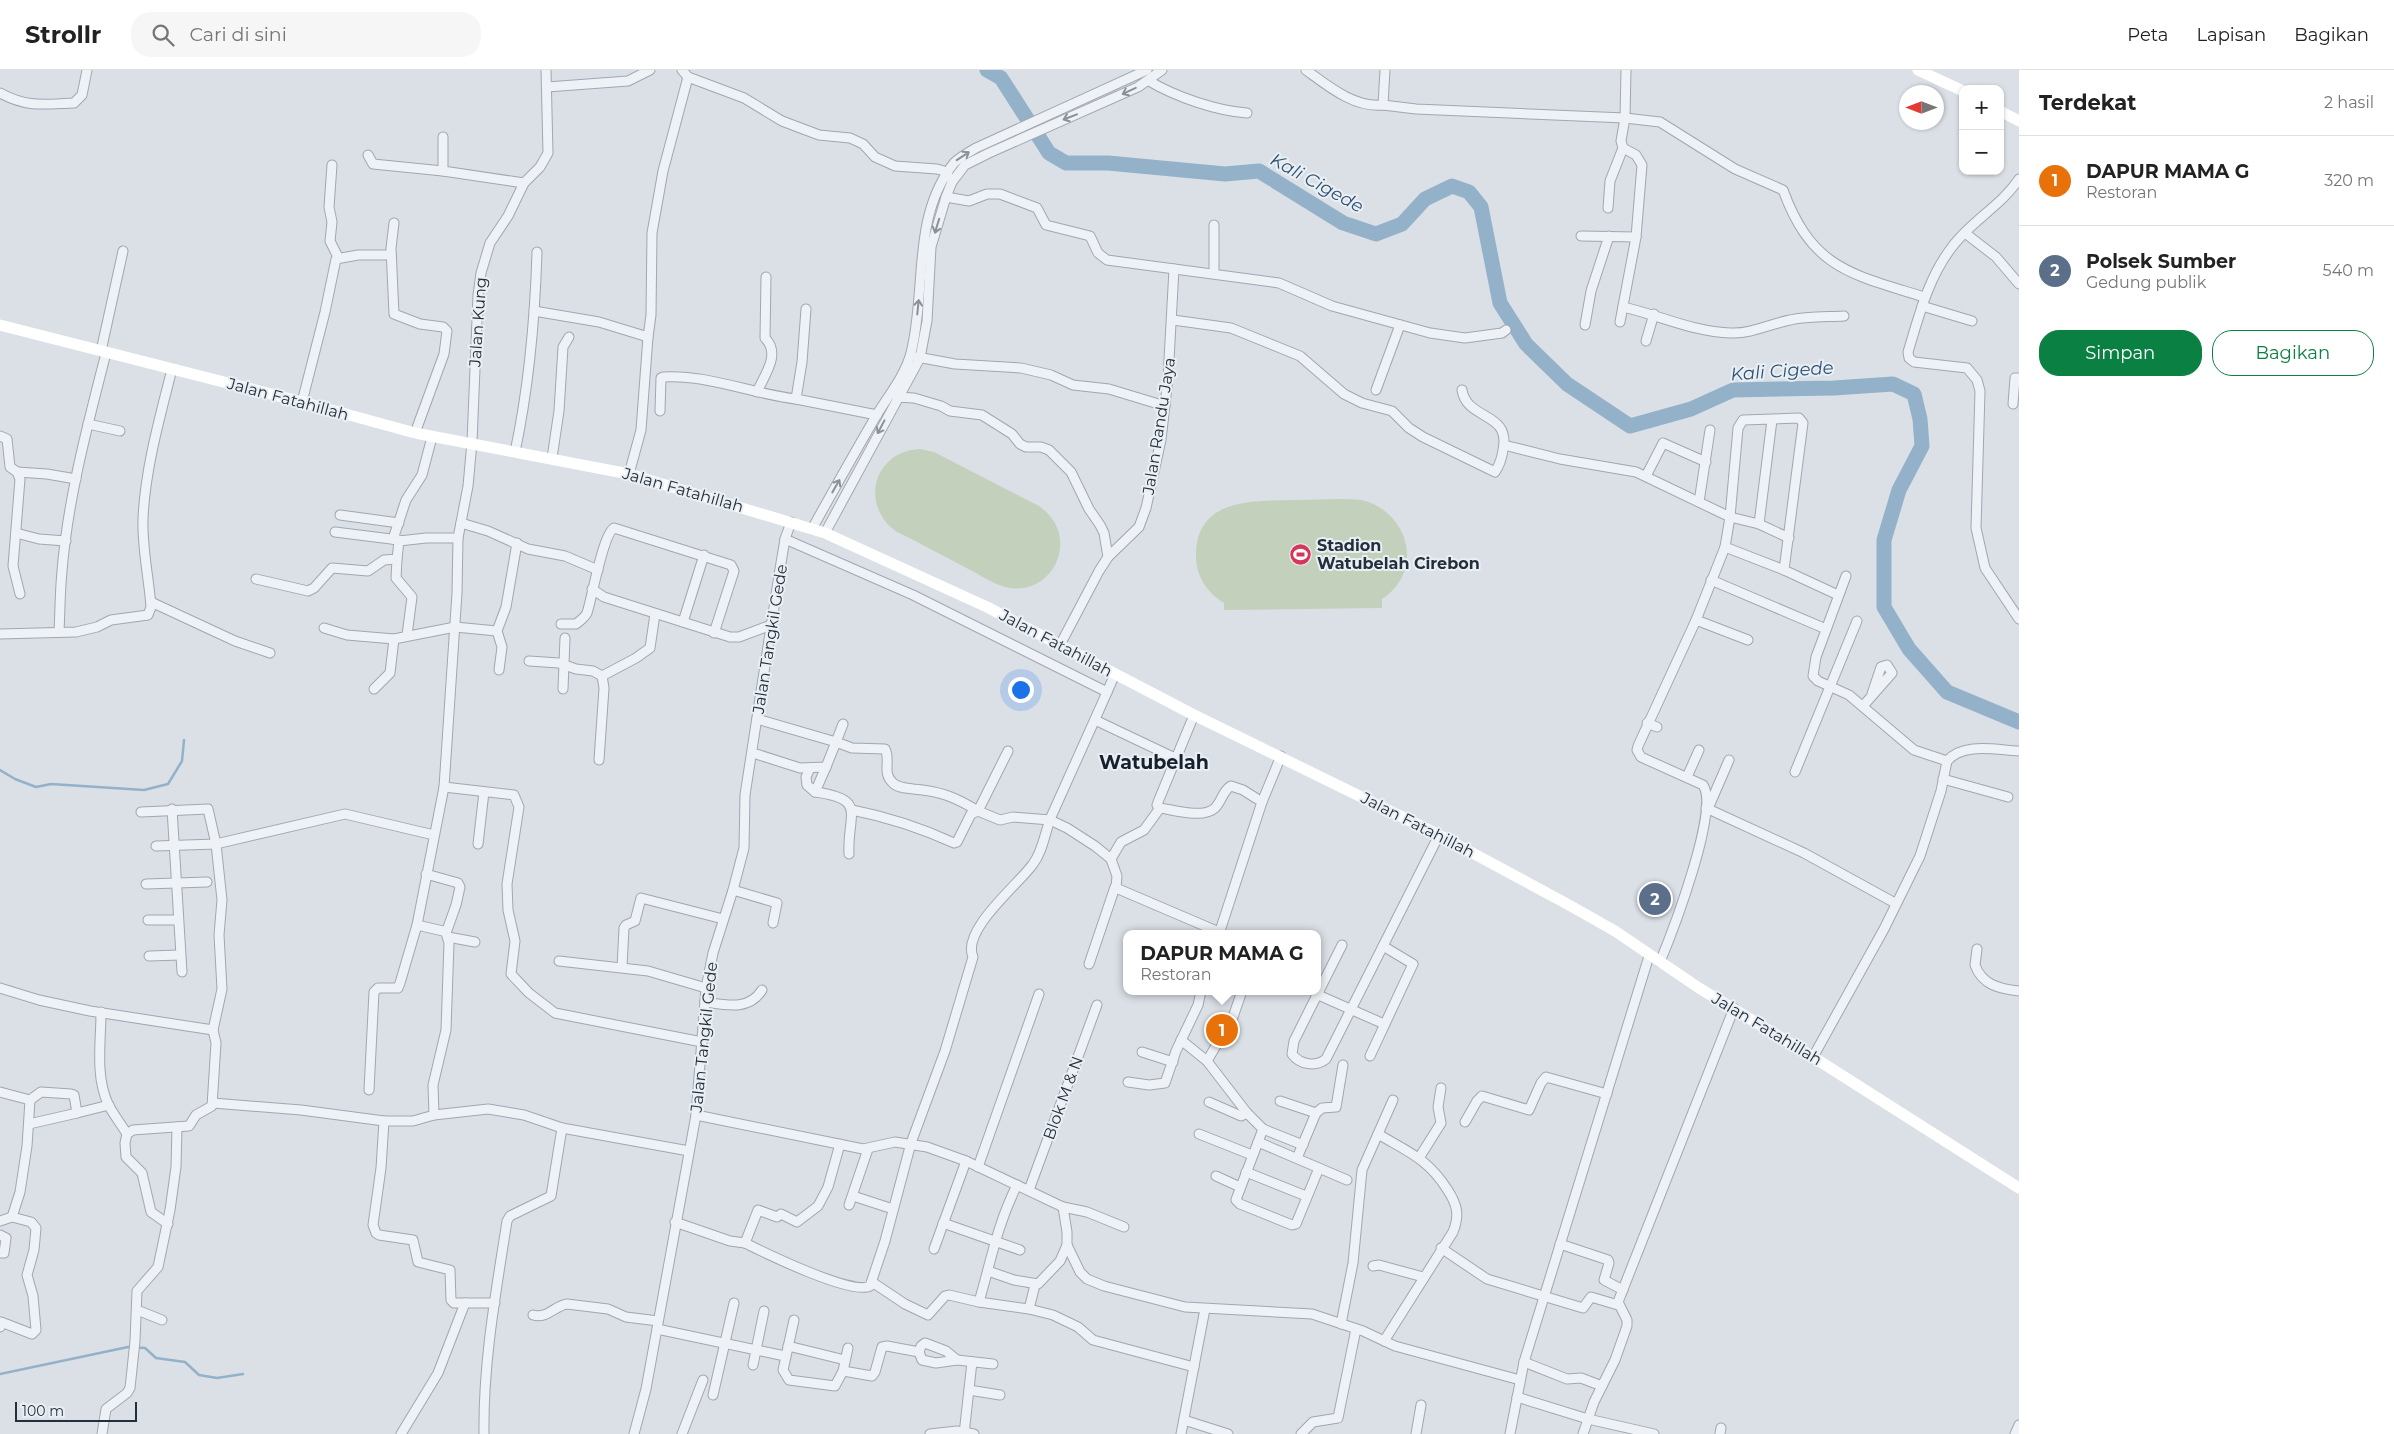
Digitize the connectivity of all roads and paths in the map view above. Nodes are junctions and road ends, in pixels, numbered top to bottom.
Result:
1 (87, 70) edge
2 (546, 70) edge
3 (650, 70) edge
4 (1148, 70) edge
5 (1162, 70) edge
6 (1306, 70) edge
7 (1384, 70) edge
8 (1626, 70) edge
9 (1918, 70) edge
10 (685, 73) edge
11 (1149, 81) junction
12 (547, 87) junction
13 (1959, 89) edge
14 (0, 93) edge
15 (1383, 105) junction
16 (1247, 113) dead end
17 (2004, 113) edge
18 (1625, 118) junction
19 (1046, 121) junction
20 (2019, 121) edge
21 (443, 136) dead end
22 (1623, 148) junction
23 (368, 155) dead end
24 (332, 165) dead end
25 (443, 171) junction
26 (950, 178) junction
27 (2019, 179) edge
28 (524, 183) junction
29 (2016, 191) edge
30 (946, 197) junction
31 (1608, 208) dead end
32 (394, 223) dead end
33 (1214, 224) dead end
34 (1965, 233) junction
35 (1581, 236) dead end
36 (1609, 236) junction
37 (1636, 237) junction
38 (123, 251) dead end
39 (537, 252) dead end
40 (391, 255) junction
41 (338, 257) junction
42 (1174, 269) junction
43 (1214, 273) junction
44 (766, 277) dead end
45 (2019, 284) edge
46 (1923, 302) junction
47 (1623, 307) junction
48 (806, 310) dead end
49 (534, 312) junction
50 (1654, 314) junction
51 (1844, 316) dead end
52 (1173, 320) junction
53 (1972, 321) dead end
54 (1620, 322) dead end
55 (0, 325) edge
56 (1400, 325) junction
57 (1586, 326) dead end
58 (1506, 330) dead end
59 (569, 337) dead end
60 (648, 337) junction
61 (1646, 341) dead end
62 (104, 352) junction
63 (910, 355) junction
64 (920, 358) junction
65 (172, 368) junction
66 (2019, 378) edge
67 (1376, 390) dead end
68 (1462, 390) dead end
69 (757, 392) junction
70 (897, 397) junction
71 (796, 399) junction
72 (302, 402) junction
73 (2013, 404) dead end
74 (1164, 406) junction
75 (660, 412) dead end
76 (877, 415) junction
77 (1772, 420) junction
78 (88, 424) junction
79 (1710, 430) dead end
80 (120, 431) dead end
81 (415, 433) junction
82 (0, 436) edge
83 (432, 437) junction
84 (472, 442) junction
85 (1504, 445) junction
86 (515, 452) junction
87 (552, 458) junction
88 (1706, 462) junction
89 (0, 466) edge
90 (14, 470) junction
91 (629, 474) junction
92 (1646, 476) junction
93 (76, 479) junction
94 (1699, 502) junction
95 (340, 515) dead end
96 (1730, 517) junction
97 (791, 522) junction
98 (398, 523) junction
99 (461, 523) junction
100 (1759, 524) junction
101 (812, 529) junction
102 (335, 532) dead end
103 (16, 533) junction
104 (825, 533) junction
105 (458, 538) junction
106 (1789, 538) junction
107 (785, 539) junction
108 (66, 540) junction
109 (396, 540) junction
110 (517, 543) junction
111 (1725, 547) junction
112 (704, 555) junction
113 (1108, 557) junction
114 (397, 559) junction
115 (598, 570) junction
116 (1784, 570) junction
117 (1846, 576) dead end
118 (256, 578) dead end
119 (1711, 580) junction
120 (592, 589) junction
121 (20, 594) dead end
122 (1838, 595) junction
123 (151, 602) junction
124 (655, 614) junction
125 (2019, 619) edge
126 (1696, 620) junction
127 (1857, 620) dead end
128 (683, 622) junction
129 (561, 624) dead end
130 (771, 625) junction
131 (455, 627) junction
132 (324, 628) dead end
133 (1826, 629) junction
134 (497, 631) junction
135 (59, 632) junction
136 (714, 633) junction
137 (0, 634) edge
138 (407, 635) junction
139 (565, 638) dead end
140 (394, 639) junction
141 (1748, 640) dead end
142 (1060, 645) junction
143 (270, 653) dead end
144 (529, 661) dead end
145 (565, 665) junction
146 (499, 670) dead end
147 (1115, 674) junction
148 (602, 676) junction
149 (1832, 687) junction
150 (374, 689) dead end
151 (563, 689) dead end
152 (1107, 692) junction
153 (1872, 694) dead end
154 (1864, 706) junction
155 (1194, 715) junction
156 (757, 719) junction
157 (1094, 720) junction
158 (843, 724) dead end
159 (1647, 724) junction
160 (1657, 727) dead end
161 (836, 742) junction
162 (1699, 750) dead end
163 (2019, 751) edge
164 (1008, 752) dead end
165 (752, 753) junction
166 (1280, 756) junction
167 (1175, 758) junction
168 (599, 760) dead end
169 (1729, 760) dead end
170 (1947, 761) junction
171 (826, 767) junction
172 (810, 768) junction
173 (1795, 772) dead end
174 (1687, 777) junction
175 (1943, 779) junction
176 (444, 786) junction
177 (484, 792) junction
178 (815, 792) junction
179 (2008, 797) dead end
180 (1262, 802) junction
181 (1160, 808) junction
182 (172, 809) junction
183 (1707, 809) junction
184 (852, 810) junction
185 (978, 810) junction
186 (140, 812) dead end
187 (1050, 820) junction
188 (434, 835) junction
189 (1439, 835) junction
190 (216, 844) junction
191 (478, 844) dead end
192 (156, 846) dead end
193 (175, 846) junction
194 (849, 854) dead end
195 (1110, 860) junction
196 (426, 874) junction
197 (177, 882) junction
198 (207, 882) dead end
199 (146, 884) dead end
200 (1115, 887) junction
201 (733, 890) junction
202 (1895, 904) junction
203 (723, 919) junction
204 (148, 920) dead end
205 (178, 920) junction
206 (773, 923) dead end
207 (417, 924) junction
208 (1212, 930) edge
209 (1220, 930) edge
210 (447, 935) junction
211 (476, 942) dead end
212 (1342, 945) dead end
213 (1383, 946) junction
214 (1977, 949) dead end
215 (180, 955) junction
216 (149, 956) dead end
217 (1654, 959) junction
218 (559, 960) dead end
219 (1089, 964) dead end
220 (622, 967) junction
221 (182, 972) dead end
222 (1321, 985) edge
223 (0, 988) edge
224 (706, 988) junction
225 (762, 990) dead end
226 (2019, 991) edge
227 (1039, 994) dead end
228 (1200, 995) edge
229 (1241, 995) edge
230 (1316, 995) edge
231 (1318, 995) edge
232 (705, 1002) junction
233 (1097, 1006) dead end
234 (1734, 1008) junction
235 (1351, 1009) junction
236 (101, 1012) junction
237 (1384, 1024) junction
238 (213, 1030) junction
239 (1181, 1040) junction
240 (702, 1042) junction
241 (1142, 1052) dead end
242 (1370, 1056) dead end
243 (1813, 1057) junction
244 (1173, 1062) junction
245 (1207, 1062) junction
246 (1343, 1065) dead end
247 (1128, 1082) dead end
248 (1441, 1088) dead end
249 (369, 1090) dead end
250 (0, 1092) edge
251 (1607, 1094) junction
252 (30, 1100) junction
253 (1393, 1100) dead end
254 (1280, 1101) dead end
255 (1209, 1102) dead end
256 (213, 1103) junction
257 (109, 1105) junction
258 (77, 1113) junction
259 (1247, 1113) junction
260 (1316, 1113) junction
261 (434, 1115) junction
262 (696, 1115) junction
263 (384, 1121) junction
264 (1465, 1122) dead end
265 (29, 1124) junction
266 (177, 1127) junction
267 (562, 1128) junction
268 (1263, 1129) junction
269 (127, 1134) junction
270 (1199, 1134) dead end
271 (1378, 1134) junction
272 (1258, 1142) junction
273 (911, 1143) junction
274 (840, 1144) junction
275 (1303, 1145) junction
276 (868, 1149) junction
277 (689, 1151) junction
278 (1252, 1156) junction
279 (1297, 1158) junction
280 (1419, 1158) junction
281 (966, 1161) junction
282 (978, 1167) junction
283 (1319, 1168) junction
284 (1246, 1172) junction
285 (1216, 1176) dead end
286 (1347, 1180) dead end
287 (1017, 1185) junction
288 (1240, 1187) junction
289 (2019, 1188) edge
290 (1029, 1190) junction
291 (1306, 1196) junction
292 (1063, 1206) junction
293 (893, 1209) junction
294 (12, 1217) junction
295 (0, 1221) edge
296 (675, 1222) junction
297 (943, 1223) junction
298 (168, 1224) junction
299 (1124, 1228) dead end
300 (0, 1235) edge
301 (994, 1242) junction
302 (745, 1243) junction
303 (1560, 1244) junction
304 (1066, 1245) junction
305 (1441, 1248) junction
306 (934, 1249) dead end
307 (1020, 1250) dead end
308 (0, 1253) edge
309 (1373, 1266) dead end
310 (988, 1271) junction
311 (1423, 1277) junction
312 (872, 1282) junction
313 (1035, 1285) junction
314 (1623, 1290) junction
315 (1544, 1296) junction
316 (465, 1302) junction
317 (495, 1302) junction
318 (979, 1302) junction
319 (734, 1303) dead end
320 (1618, 1305) junction
321 (1029, 1308) junction
322 (1205, 1309) junction
323 (137, 1310) junction
324 (764, 1311) dead end
325 (533, 1315) dead end
326 (162, 1320) dead end
327 (794, 1320) dead end
328 (0, 1322) edge
329 (1341, 1324) junction
330 (658, 1325) junction
331 (1356, 1329) junction
332 (1384, 1341) junction
333 (726, 1343) junction
334 (848, 1348) dead end
335 (756, 1350) junction
336 (787, 1351) junction
337 (919, 1352) junction
338 (845, 1360) junction
339 (957, 1360) junction
340 (972, 1362) junction
341 (1524, 1362) junction
342 (993, 1364) dead end
343 (753, 1365) dead end
344 (1194, 1367) junction
345 (843, 1371) junction
346 (703, 1380) dead end
347 (1520, 1380) junction
348 (1602, 1386) junction
349 (969, 1390) junction
350 (713, 1395) dead end
351 (1000, 1395) dead end
352 (1517, 1397) junction
353 (1421, 1405) dead end
354 (1588, 1419) junction
355 (1184, 1420) junction
356 (2019, 1425) edge
357 (964, 1433) edge
358 (102, 1434) edge
359 (401, 1434) edge
360 (484, 1434) edge
361 (634, 1434) edge
362 (682, 1434) edge
363 (932, 1434) edge
364 (974, 1434) edge
365 (1181, 1434) edge
366 (1228, 1434) edge
367 (1301, 1434) edge
368 (1416, 1434) edge
369 (1510, 1434) edge
370 (1583, 1434) edge
371 (1654, 1434) edge
372 (2015, 1434) edge

1 - 14 street
2 - 12 street, Jalan Kung
3 - 12 street
4 - 19 street
5 - 11 street
6 - 15 street
7 - 15 street
8 - 18 street
9 - 13 street
10 - 26 street
10 - 60 street
11 - 16 street
11 -> 19 street
12 - 28 street, Jalan Kung
15 - 18 street
17 - 20 street
18 - 22 street
18 - 46 street
19 - 26 street
21 - 25 street
22 - 31 street
22 - 37 street
23 - 25 street
24 - 41 street
25 - 28 street
26 - 30 street
63 -> 26 street
27 - 29 street
28 - 84 street, Jalan Kung
29 - 34 street
30 - 42 street
30 -> 64 street
32 - 40 street
33 - 43 street
34 - 45 street
34 - 46 street
35 - 36 street
36 - 37 street
36 - 57 street
37 - 47 street
38 - 62 street
39 - 49 street
40 - 41 street
40 - 81 street
41 - 72 street
42 - 43 street
42 - 52 street, Jalan Randu Jaya
43 - 56 street
44 - 69 street
46 - 53 street
46 - 125 street
47 - 50 street
47 - 54 street
48 - 71 street
49 - 60 street
49 - 86 street
50 - 51 street
50 - 61 street
52 - 74 street, Jalan Randu Jaya
52 - 85 street
55 - 62 street, Jalan Fatahillah
56 - 58 street
56 - 67 street
59 - 87 street
60 - 91 street
62 - 65 street, Jalan Fatahillah
62 - 78 street
63 - 64 street
63 - 76 street
64 - 70 street
64 - 74 street
65 - 72 street, Jalan Fatahillah
65 - 123 street
66 - 73 street
68 - 85 street
69 - 71 street
69 - 75 street
70 -> 104 street
70 - 113 street
71 - 76 street
72 - 81 street, Jalan Fatahillah
74 - 113 street, Jalan Randu Jaya
101 -> 76 street
77 - 96 street
77 - 100 street
77 - 106 street
78 - 80 street
78 - 93 street
79 - 88 street
81 - 83 street, Jalan Fatahillah
82 - 90 street
83 - 84 street, Jalan Fatahillah
83 - 98 street
84 - 86 street, Jalan Fatahillah
84 - 99 street, Jalan Kung
85 - 92 street
86 - 87 street, Jalan Fatahillah
87 - 91 street, Jalan Fatahillah
88 - 92 street
88 - 94 street
89 - 90 street
90 - 93 street
90 - 103 street
91 - 97 street, Jalan Fatahillah
92 - 94 street
93 - 108 street
94 - 96 street
95 - 98 street
96 - 100 street
96 - 111 street
97 - 101 street, Jalan Fatahillah
97 - 107 street, Jalan Tangkil Gede
98 - 109 street
99 - 105 street, Jalan Kung
99 - 110 street
100 - 106 street
101 - 104 street, Jalan Fatahillah
102 - 109 street
103 - 108 street
103 - 121 street
104 - 142 street, Jalan Fatahillah
105 - 109 street
105 - 131 street, Jalan Kung
106 - 116 street
107 - 130 street, Jalan Tangkil Gede
107 - 152 street
108 - 135 street
109 - 114 street
110 - 115 street
110 - 134 street
111 - 116 street
111 - 119 street
112 - 115 street
112 - 128 street
112 - 136 street
113 - 142 street, Jalan Randu Jaya
114 - 118 street
114 - 138 street
115 - 120 street
116 - 122 street
117 - 122 street
119 - 126 street
119 - 133 street
120 - 124 street
120 - 129 street
122 - 133 street
123 - 135 street
123 - 143 street
124 - 128 street
124 - 148 street
126 - 141 street
126 - 159 street
127 - 149 street
128 - 136 street
130 - 136 street
130 - 156 street, Jalan Tangkil Gede
131 - 134 street
131 - 138 street
131 - 176 street, Jalan Kung
132 - 140 street
133 - 149 street
134 - 146 street
135 - 137 street
138 - 140 street
139 - 145 street
140 - 150 street
142 - 147 street, Jalan Fatahillah
144 - 145 street
145 - 148 street
145 - 151 street
147 - 152 street
147 - 155 street, Jalan Fatahillah
148 - 168 street
149 - 154 street
149 - 173 street
152 - 157 street
153 - 154 street
154 - 170 street
155 - 166 street, Jalan Fatahillah
155 - 167 street
156 - 161 street
156 - 165 street, Jalan Tangkil Gede
157 - 167 street
157 - 187 street
158 - 161 street
159 - 160 street
159 - 174 street
161 - 171 street
161 - 185 street
162 - 174 street
163 - 170 street
164 - 185 street
165 - 172 street
165 - 201 street, Jalan Tangkil Gede
166 - 180 street
166 - 189 street, Jalan Fatahillah
167 - 181 street
169 - 183 street
170 - 175 street
171 - 172 street
171 - 178 street
172 - 178 street
174 - 183 street
175 - 179 street
175 - 202 street
176 - 177 street
176 - 188 street, Jalan Kung
177 - 191 street
177 - 240 street
178 - 184 street
180 - 181 street
180 - 209 street
181 - 195 street
182 - 186 street
182 - 190 street
182 - 193 street
183 - 202 street
183 - 217 street
184 - 185 street
184 - 194 street
185 - 187 street
187 - 195 street
187 - 273 street
188 - 190 street
188 - 196 street, Jalan Kung
189 - 213 street
189 - 217 street, Jalan Fatahillah
190 - 193 street
190 - 238 street
192 - 193 street
193 - 197 street
195 - 200 street
196 - 207 street, Jalan Kung
196 - 210 street
197 - 198 street
197 - 199 street
197 - 205 street
200 - 208 street
200 - 219 street
201 - 203 street, Jalan Tangkil Gede
201 - 206 street
202 - 243 street
203 - 220 street
203 - 224 street, Jalan Tangkil Gede
204 - 205 street
205 - 215 street
207 - 210 street
207 - 249 street, Jalan Kung
210 - 211 street
210 - 261 street
212 - 222 street
213 - 235 street
213 - 237 street
214 - 226 street
215 - 216 street
215 - 221 street
217 - 234 street, Jalan Fatahillah
217 - 251 street
218 - 220 street
220 - 224 street
223 - 236 street
224 - 232 street, Jalan Tangkil Gede
225 - 232 street
227 - 282 street
228 - 239 street
229 - 245 street
230 - 235 street
231 - 235 street
232 - 240 street, Jalan Tangkil Gede
233 - 290 street, Blok M & N
234 - 243 street, Jalan Fatahillah
234 - 314 street
235 - 237 street
236 - 238 street
236 - 257 street
237 - 242 street
238 - 256 street
239 - 244 street
239 - 245 street
240 - 262 street, Jalan Tangkil Gede
241 - 244 street
243 - 289 street, Jalan Fatahillah
244 - 247 street
245 - 259 street
246 - 260 street
248 - 280 street
250 - 252 street
251 - 264 street
251 - 303 street
252 - 258 street
252 - 265 street
253 - 271 street
254 - 260 street
255 - 259 street
256 - 263 street
256 - 266 street
257 - 258 street
257 - 269 street
258 - 265 street
259 - 268 street
260 - 275 street
261 - 263 street
261 - 267 street
262 - 274 street
262 - 277 street, Jalan Tangkil Gede
263 - 316 street
265 - 294 street
266 - 269 street
266 - 298 street
267 - 277 street
267 - 317 street
268 - 272 street
268 - 275 street
269 - 298 street
270 - 278 street
271 - 280 street
271 - 329 street
272 - 278 street
272 - 279 street
273 - 276 street
273 - 281 street
273 - 293 street
274 - 276 street
274 - 302 street
275 - 279 street
276 - 293 street
277 - 296 street, Jalan Tangkil Gede
278 - 284 street
279 - 283 street
280 - 305 street
281 - 282 street
281 - 297 street
282 - 287 street
283 - 286 street
283 - 291 street
284 - 288 street
284 - 291 street
285 - 288 street
287 - 290 street
287 - 301 street
288 - 291 street
290 - 292 street
292 - 299 street
292 - 304 street
293 - 312 street
294 - 295 street
294 - 328 street
296 - 302 street
296 - 330 street, Jalan Tangkil Gede
297 - 301 street
297 - 306 street
298 - 323 street
300 - 308 street
301 - 307 street
301 - 310 street
302 - 312 street
303 - 314 street
303 - 315 street
304 - 313 street
304 - 322 street
305 - 311 street
305 - 315 street
309 - 311 street
310 - 313 street
310 - 318 street
311 - 332 street
312 - 318 street
313 - 321 street
314 - 320 street
315 - 320 street
315 - 341 street
316 - 317 street
316 - 359 street
317 - 360 street
318 - 321 street
319 - 333 street
320 - 348 street
321 - 344 street
322 - 329 street
322 - 344 street
323 - 326 street
323 - 358 street
324 - 335 street
325 - 330 street
327 - 336 street
329 - 331 street
330 - 333 street
330 - 361 street, Jalan Tangkil Gede
331 - 332 street
331 - 367 street
332 - 347 street
333 - 335 street
333 - 350 street
334 - 338 street
335 - 336 street
335 - 343 street
336 - 338 street
336 - 345 street
337 - 339 street
337 - 339 street
337 - 345 street
338 - 345 street
339 - 340 street
340 - 342 street
340 - 349 street
341 - 347 street
341 - 348 street
344 - 355 street
346 - 362 street
347 - 352 street
348 - 354 street
349 - 351 street
349 - 357 street
352 - 354 street
352 - 369 street
353 - 368 street
354 - 370 street
354 - 371 street
355 - 365 street
355 - 366 street
356 - 372 street
357 - 363 street
357 - 364 street

